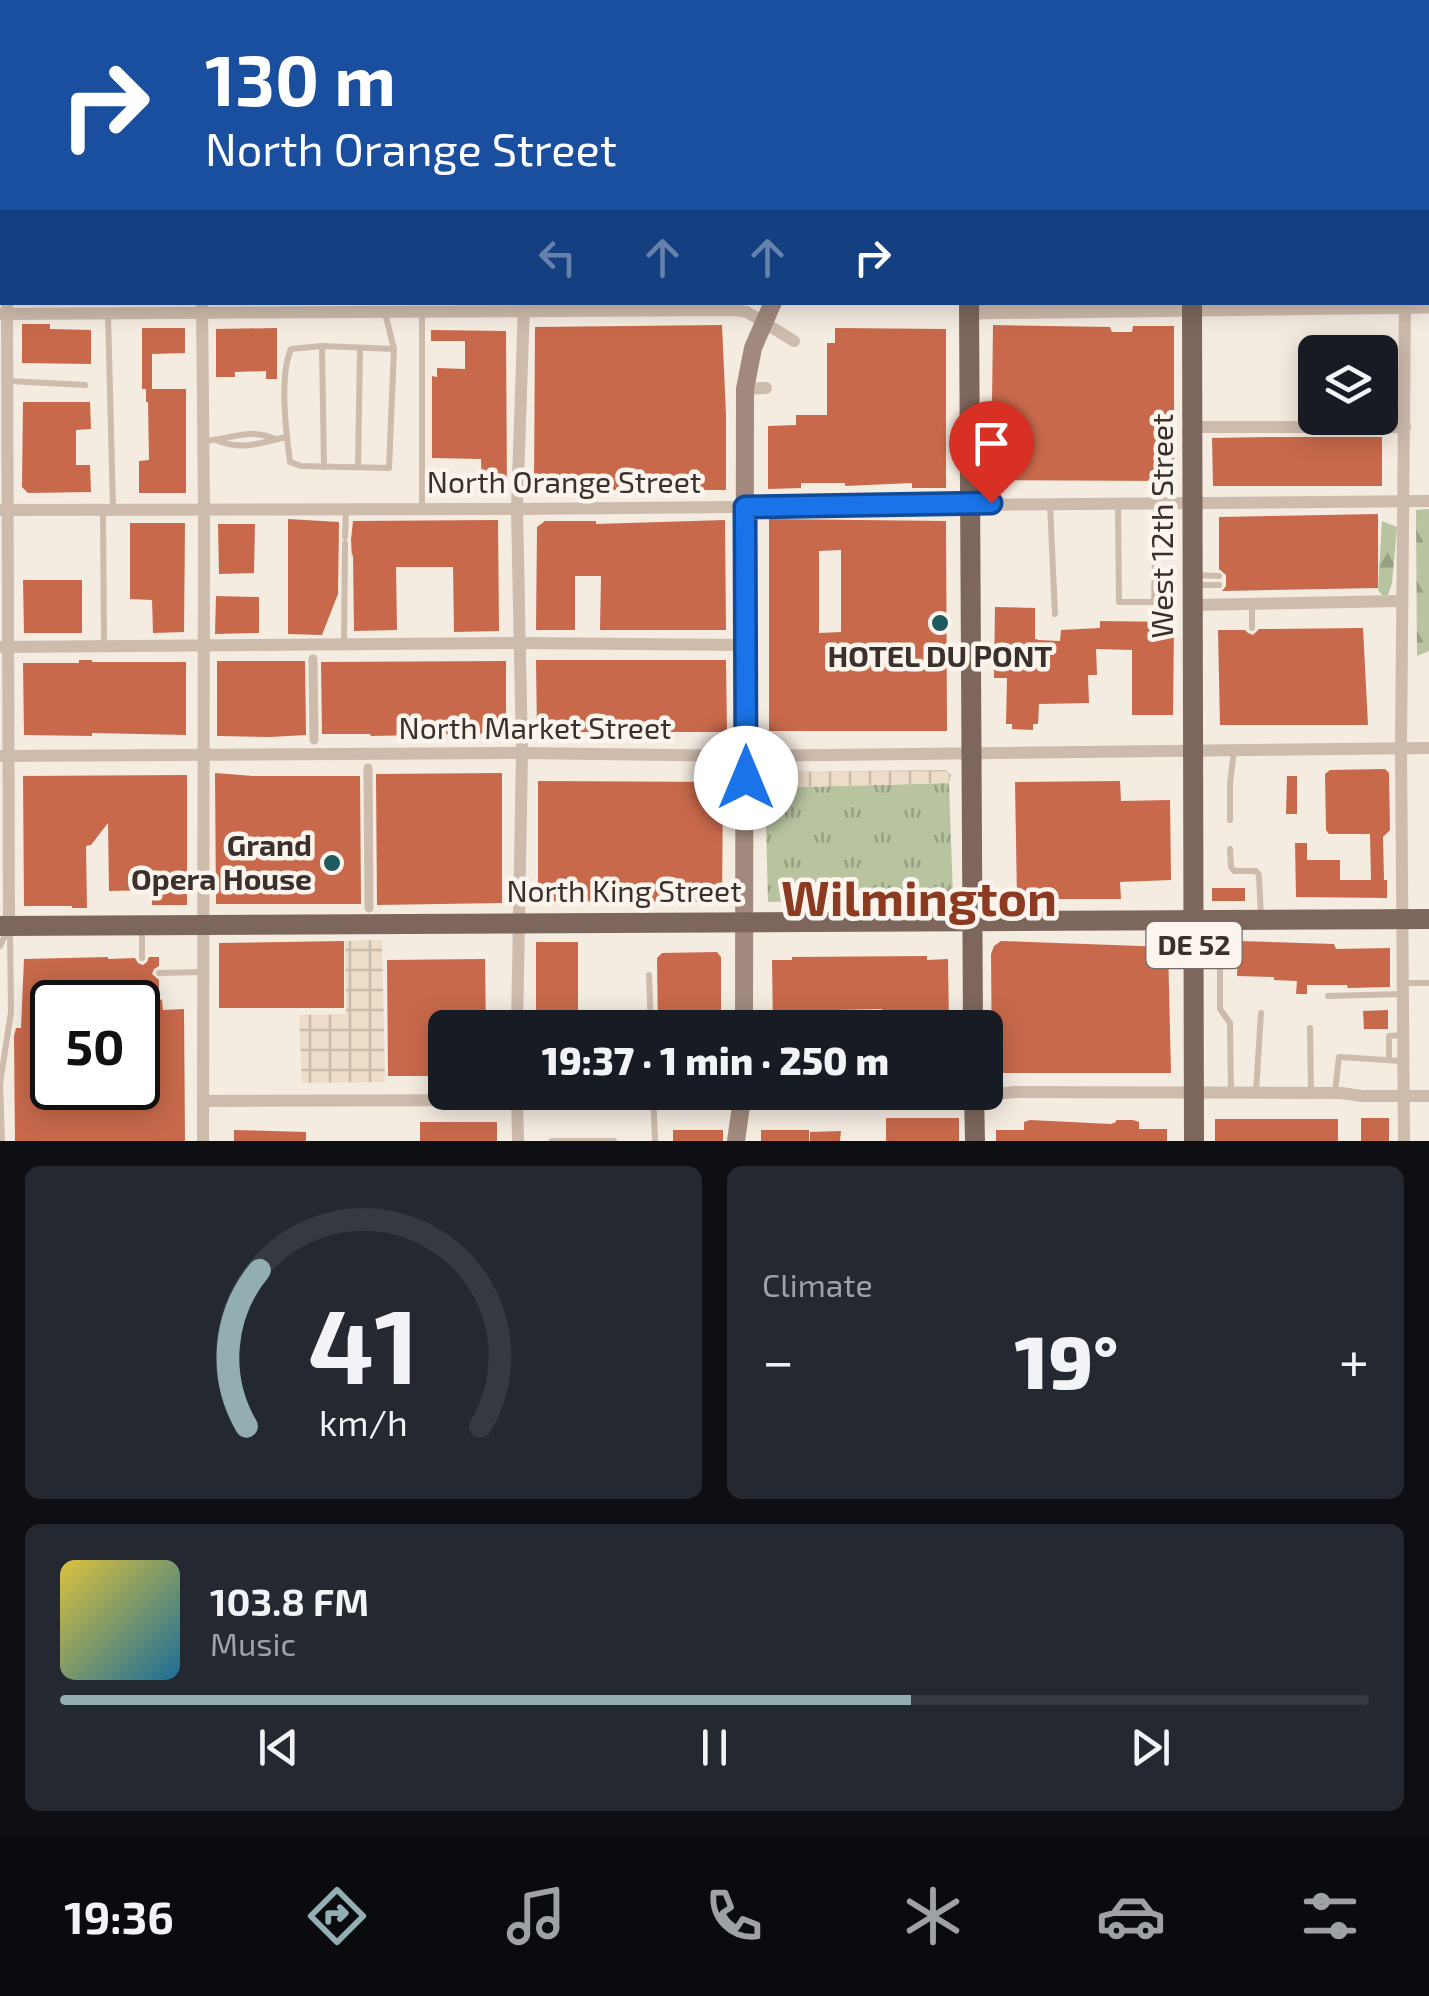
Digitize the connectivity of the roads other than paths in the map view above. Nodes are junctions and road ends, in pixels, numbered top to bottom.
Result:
1 (772, 305) edge
2 (1298, 305) edge
3 (1405, 305) edge
4 (524, 306) edge
5 (1192, 306) edge
6 (968, 307) edge
7 (140, 308) edge
8 (202, 308) edge
9 (5, 310) edge
10 (422, 313) junction
11 (108, 314) junction
12 (384, 314) junction
13 (764, 323) junction
14 (794, 341) dead end
15 (322, 346) junction
16 (360, 348) junction
17 (394, 349) junction
18 (7, 381) junction
19 (85, 384) dead end
20 (766, 388) dead end
21 (745, 389) junction
22 (1192, 427) junction
23 (1405, 427) junction
24 (286, 437) junction
25 (210, 441) junction
26 (324, 467) junction
27 (358, 467) junction
28 (1404, 501) junction
29 (1429, 501) edge
30 (1156, 502) junction
31 (1192, 502) junction
32 (969, 503) junction
33 (1050, 503) junction
34 (1118, 503) junction
35 (745, 507) junction
36 (346, 508) junction
37 (422, 508) junction
38 (204, 509) junction
39 (517, 509) junction
40 (4, 510) edge
41 (108, 510) junction
42 (4, 553) edge
43 (1219, 576) dead end
44 (1219, 585) dead end
45 (1193, 588) junction
46 (1402, 601) junction
47 (1252, 604) junction
48 (1055, 614) dead end
49 (1252, 628) dead end
50 (521, 643) junction
51 (344, 644) junction
52 (204, 645) junction
53 (746, 645) junction
54 (104, 646) junction
55 (4, 647) edge
56 (313, 659) dead end
57 (314, 740) dead end
58 (1401, 748) junction
59 (1429, 748) edge
60 (1193, 750) junction
61 (1234, 750) junction
62 (522, 753) junction
63 (970, 753) junction
64 (204, 755) junction
65 (5, 756) edge
66 (746, 756) junction
67 (368, 768) dead end
68 (1230, 820) dead end
69 (1230, 849) dead end
70 (369, 908) dead end
71 (1261, 919) junction
72 (1404, 919) junction
73 (1429, 919) edge
74 (1194, 920) junction
75 (972, 921) junction
76 (520, 922) junction
77 (746, 922) junction
78 (142, 924) junction
79 (203, 924) junction
80 (5, 926) edge
81 (0, 946) edge
82 (1220, 952) dead end
83 (142, 958) dead end
84 (203, 972) junction
85 (158, 973) dead end
86 (649, 975) dead end
87 (1429, 983) edge
88 (1404, 988) junction
89 (1328, 996) dead end
90 (517, 1010) edge
91 (650, 1010) edge
92 (744, 1010) edge
93 (974, 1010) edge
94 (1261, 1012) dead end
95 (1310, 1028) dead end
96 (1396, 1060) junction
97 (0, 1083) edge
98 (1003, 1093) edge
99 (1194, 1093) junction
100 (1231, 1093) junction
101 (1256, 1093) junction
102 (1311, 1093) junction
103 (1335, 1093) junction
104 (1404, 1096) junction
105 (1429, 1096) edge
106 (428, 1097) edge
107 (203, 1101) junction
108 (517, 1110) edge
109 (653, 1110) edge
110 (740, 1110) edge
111 (745, 1110) edge
112 (974, 1110) edge
113 (2, 1141) edge
114 (203, 1141) edge
115 (518, 1141) edge
116 (552, 1141) edge
117 (614, 1141) edge
118 (654, 1141) edge
119 (736, 1141) edge
120 (747, 1141) edge
121 (975, 1141) edge
122 (1194, 1141) edge
123 (1404, 1141) edge

1 - 13 main road
2 - 5 street
3 - 23 street
4 - 10 street
4 - 13 street
4 - 39 street
5 - 6 street
5 - 22 main road, West 12th Street / DE 52
6 - 32 main road
7 - 8 street
7 - 11 street
8 - 12 street
8 - 25 street
9 - 11 street
9 - 18 street
10 - 12 street
10 - 37 lane
11 - 41 lane
12 - 17 lane
13 - 14 street
13 - 21 main road
15 - 16 lane
15 - 24 lane
15 - 26 lane
16 - 17 lane
16 - 27 lane
17 - 27 lane
18 - 19 lane
18 - 40 street
20 - 21 street
21 - 35 main road
22 - 23 street
22 - 31 main road, West 12th Street / DE 52
23 - 28 street
24 - 25 lane
24 - 26 lane
25 - 38 street
26 - 27 lane
28 - 29 street, North Orange Street
28 - 31 street, North Orange Street
28 - 46 street
30 - 31 street, North Orange Street
30 - 34 street, North Orange Street
30 - 34 lane
31 - 45 main road, West 12th Street / DE 52
32 - 33 street, North Orange Street
32 - 35 street, North Orange Street
32 - 63 main road
33 - 34 street, North Orange Street
33 - 48 lane
35 - 39 street, North Orange Street
35 - 53 main road
36 - 37 street, North Orange Street
36 - 38 street, North Orange Street
36 - 51 lane
37 - 39 street, North Orange Street
38 - 41 street, North Orange Street
38 - 52 street
39 - 50 street
40 - 41 street, North Orange Street
40 - 42 street
41 - 54 lane
42 - 55 street
43 - 45 lane
44 - 45 lane
45 - 47 street
45 - 60 main road, West 12th Street / DE 52
46 - 47 street
46 - 58 street
47 - 49 lane
50 - 51 street
50 - 53 street
50 - 62 street
51 - 52 street
52 - 54 street
52 - 64 street
53 - 66 main road
54 - 55 street
55 - 65 street
56 - 57 street
58 - 59 street, North Market Street
58 - 61 street, North Market Street
58 - 72 street
60 - 61 street, North Market Street
60 - 63 street, North Market Street
60 - 74 main road, DE 52
61 - 68 lane
62 - 64 street, North Market Street
62 - 66 street, North Market Street
62 - 76 street
63 - 66 street, North Market Street
63 - 75 main road
64 - 65 street, North Market Street
64 - 79 street
65 - 80 street
66 - 77 main road
67 - 70 street
69 - 71 lane
71 - 72 main road, North King Street
71 - 74 main road, North King Street
72 - 73 main road, North King Street
72 - 88 street
74 - 75 main road, North King Street
74 - 99 main road, DE 52
75 - 77 main road, North King Street
75 - 93 main road
76 - 77 main road, North King Street
76 - 79 main road, North King Street
76 - 90 street
77 - 92 main road
78 - 79 main road, North King Street
78 - 80 main road, North King Street
78 - 83 lane
79 - 84 street
80 - 81 lane
80 - 97 lane
82 - 100 lane
84 - 85 lane
84 - 107 street
86 - 91 lane
87 - 88 lane
88 - 89 lane
88 - 96 street
94 - 101 lane
95 - 102 lane
96 - 103 lane
96 - 104 street
97 - 113 lane
98 - 99 street
99 - 100 street
99 - 122 main road, DE 52
100 - 101 street
101 - 102 street
102 - 103 street
103 - 104 street
104 - 105 street
104 - 123 street
106 - 107 street
107 - 114 street
108 - 115 street
109 - 118 lane
110 - 119 main road
111 - 120 main road
112 - 121 main road
116 - 117 lane

